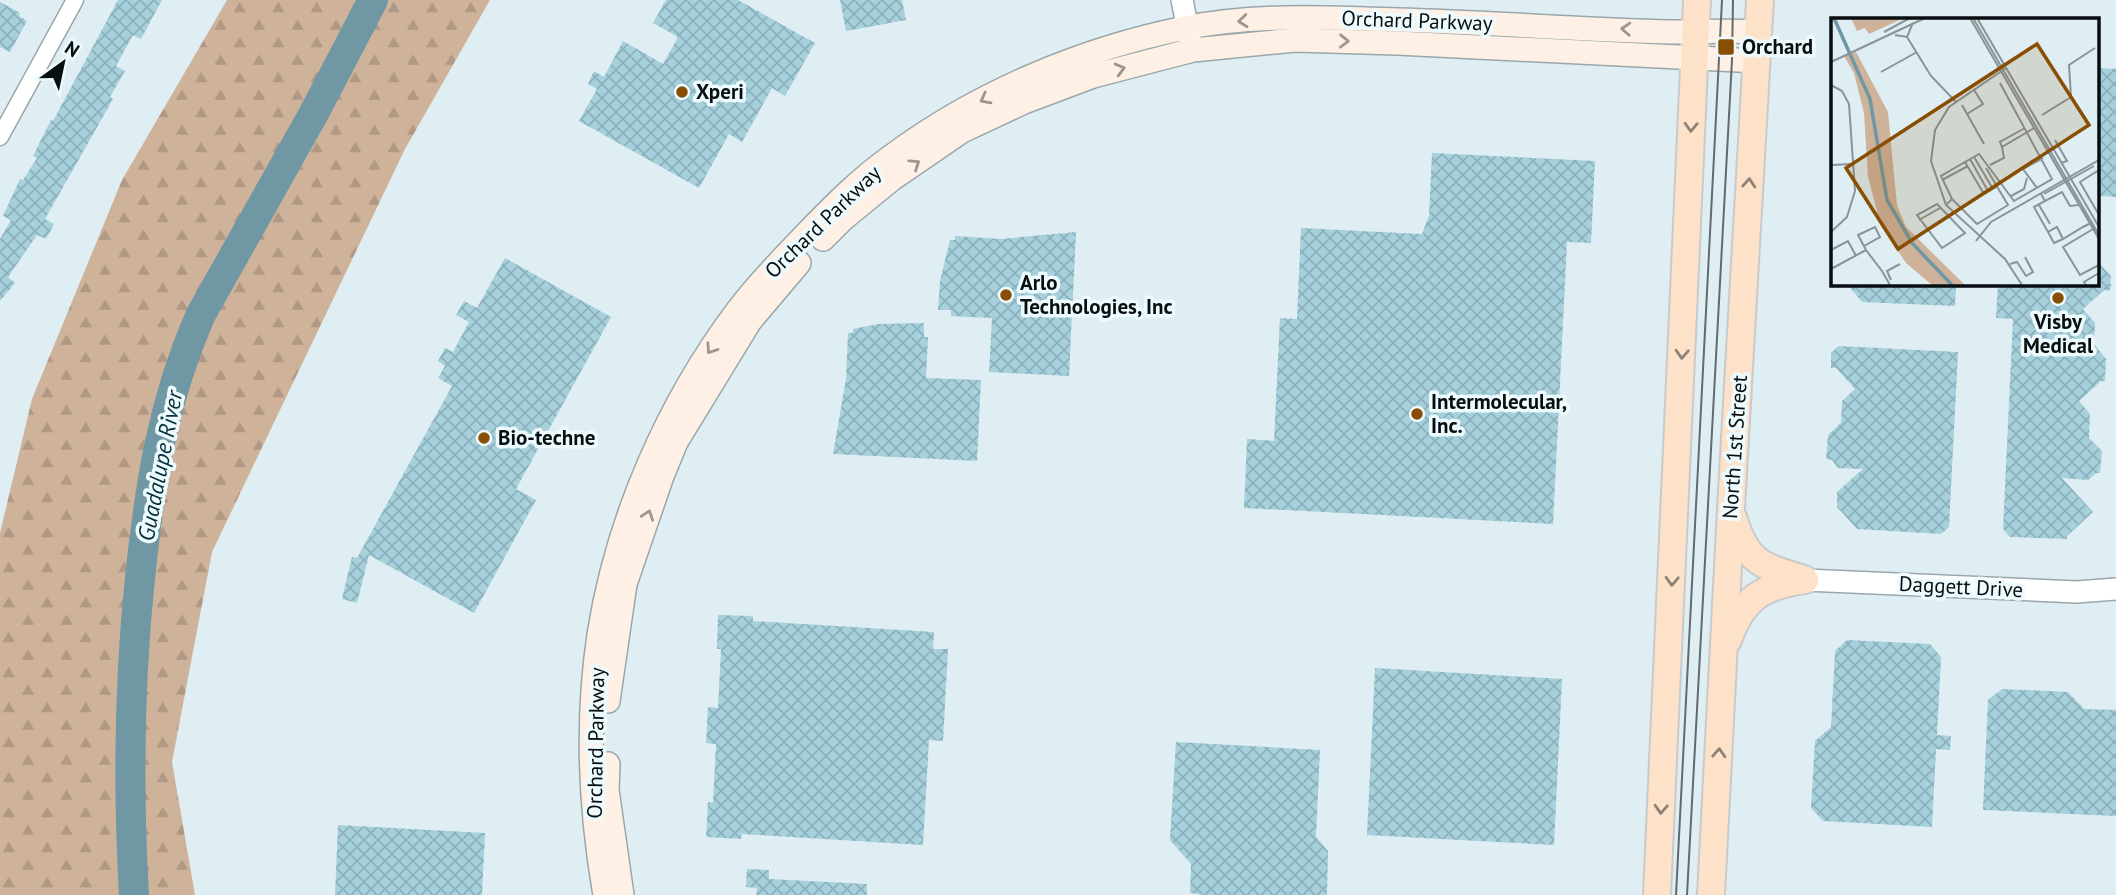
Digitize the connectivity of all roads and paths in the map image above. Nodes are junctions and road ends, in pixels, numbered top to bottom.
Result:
1 (1182, 0) edge
2 (1697, 0) edge
3 (1760, 0) edge
4 (74, 1) edge
5 (1532, 24) junction
6 (1187, 27) junction
7 (1694, 31) junction
8 (1397, 32) junction
9 (1759, 32) junction
10 (1531, 49) junction
11 (1193, 50) junction
12 (1694, 59) junction
13 (1758, 61) junction
14 (1019, 93) junction
15 (0, 136) edge
16 (1731, 509) junction
17 (1805, 580) junction
18 (2116, 589) edge
19 (1724, 652) junction
20 (599, 790) junction
21 (605, 895) edge
22 (622, 895) edge
23 (1657, 895) edge
24 (1711, 895) edge

1 - 6 street
2 - 7 main road
3 - 9 main road, North 1st Street
4 - 15 street
7 -> 5 main road, Orchard Parkway
5 - 8 main road, Orchard Parkway
5 - 10 main road
8 -> 6 main road, Orchard Parkway
6 - 11 street
6 - 14 main road, Orchard Parkway
7 - 9 main road, Orchard Parkway
7 - 12 main road
8 - 10 main road, Orchard Parkway
11 -> 8 main road, Orchard Parkway
9 - 13 main road, North 1st Street
10 - 12 main road, Orchard Parkway
14 -> 11 main road, Orchard Parkway
12 - 13 main road, Orchard Parkway
12 -> 23 main road
16 -> 13 main road, North 1st Street
14 - 20 main road, Orchard Parkway
16 - 17 main road
16 - 19 main road, North 1st Street
17 - 18 street, Daggett Drive
17 - 19 main road
24 -> 19 main road, North 1st Street
20 - 21 main road, Orchard Parkway
20 - 22 main road, Orchard Parkway

